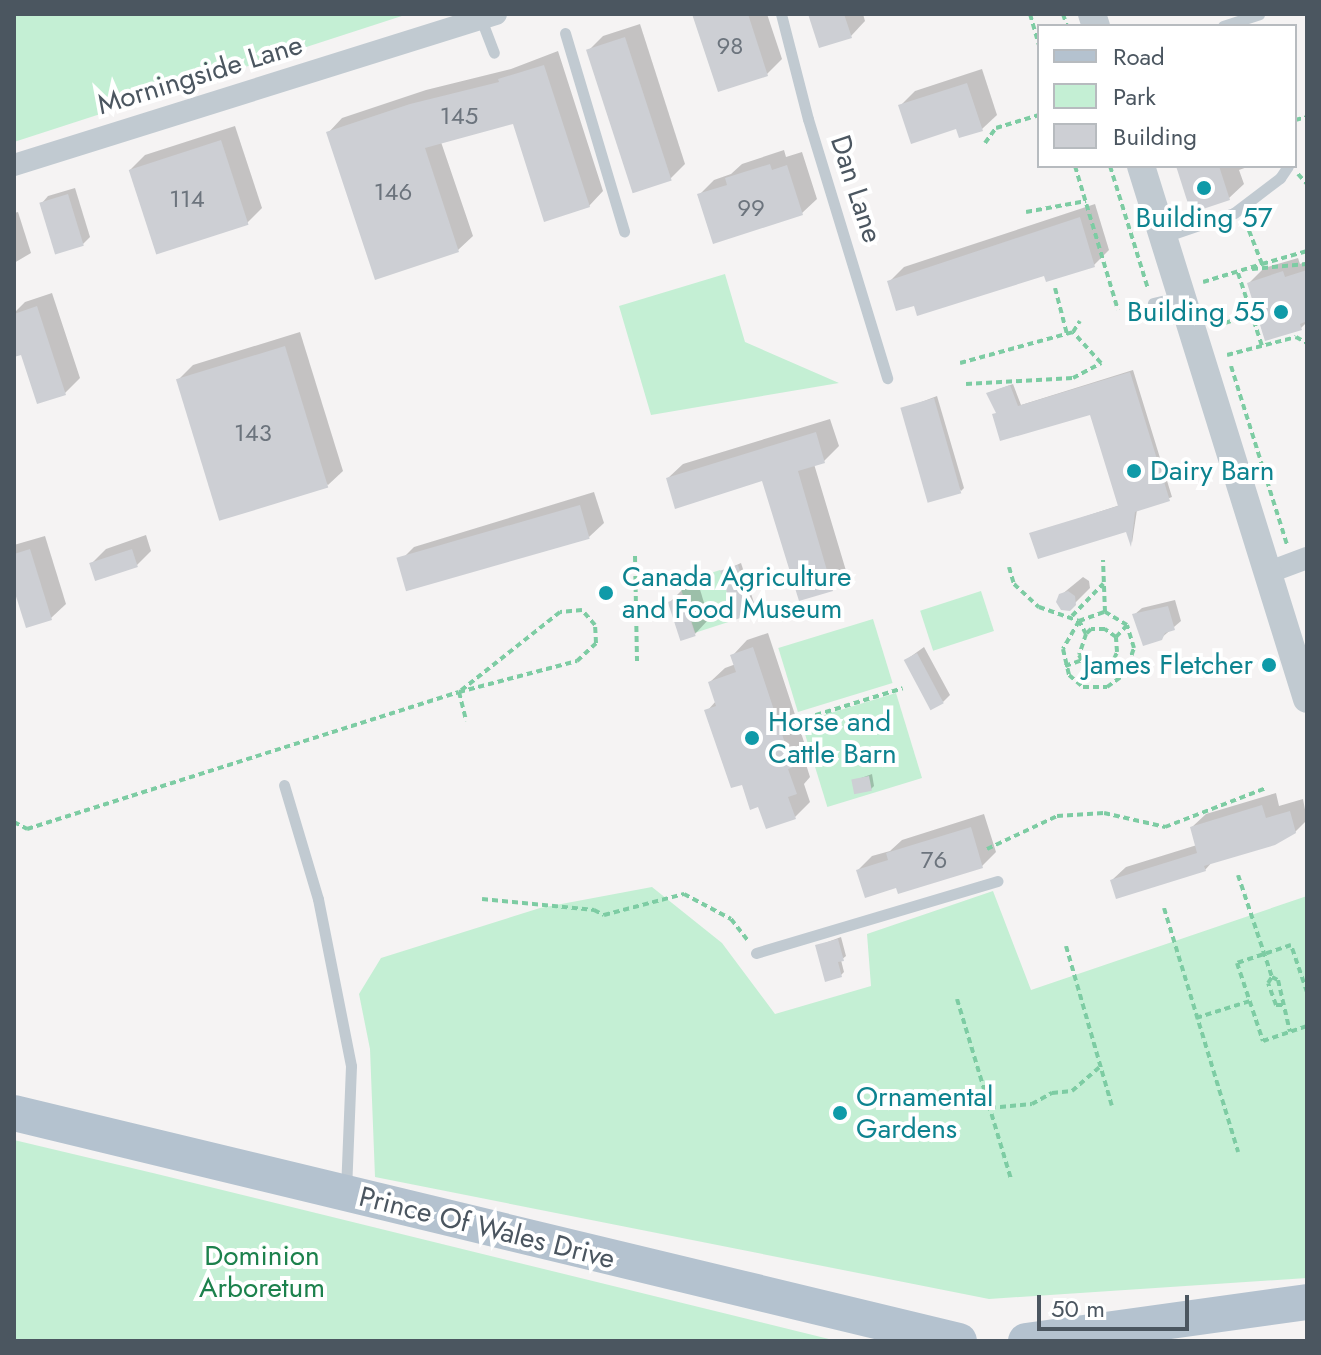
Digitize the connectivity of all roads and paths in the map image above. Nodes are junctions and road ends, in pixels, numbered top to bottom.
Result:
1 (781, 14) edge
2 (1030, 14) edge
3 (1260, 14) edge
4 (489, 16) edge
5 (1229, 24) edge
6 (565, 33) dead end
7 (1037, 38) edge
8 (494, 53) dead end
9 (1037, 116) edge
10 (985, 143) dead end
11 (14, 165) edge
12 (1076, 168) edge
13 (1111, 168) edge
14 (1142, 168) edge
15 (1287, 168) edge
16 (1086, 201) junction
17 (1240, 210) junction
18 (1026, 212) dead end
19 (624, 231) dead end
20 (1163, 238) junction
21 (1307, 251) edge
22 (1262, 264) junction
23 (1307, 264) edge
24 (1250, 269) junction
25 (1238, 273) junction
26 (1055, 288) dead end
27 (1192, 289) junction
28 (1153, 303) joint
29 (1118, 310) dead end
30 (1251, 315) junction
31 (1080, 321) dead end
32 (1193, 332) junction
33 (1070, 333) junction
34 (1307, 343) edge
35 (1262, 346) junction
36 (1227, 355) dead end
37 (960, 363) dead end
38 (887, 378) dead end
39 (966, 384) dead end
40 (635, 556) dead end
41 (1307, 558) edge
42 (1103, 560) dead end
43 (1009, 567) dead end
44 (1267, 573) junction
45 (1103, 584) junction
46 (1105, 612) junction
47 (1072, 616) junction
48 (1079, 621) junction
49 (1127, 625) junction
50 (1086, 634) junction
51 (1116, 637) junction
52 (1082, 660) junction
53 (637, 661) dead end
54 (1065, 666) junction
55 (903, 688) dead end
56 (459, 692) junction
57 (1307, 699) edge
58 (466, 721) dead end
59 (787, 724) dead end
60 (284, 785) dead end
61 (1266, 788) dead end
62 (14, 822) edge
63 (987, 849) dead end
64 (1238, 875) dead end
65 (998, 881) dead end
66 (482, 899) dead end
67 (1164, 908) dead end
68 (1066, 946) dead end
69 (756, 953) joint
70 (1265, 954) junction
71 (1272, 977) junction
72 (1306, 982) edge
73 (1307, 992) edge
74 (957, 999) dead end
75 (1250, 1001) junction
76 (1282, 1005) junction
77 (1196, 1018) junction
78 (1307, 1026) edge
79 (1290, 1032) junction
80 (1100, 1067) junction
81 (1112, 1106) dead end
82 (990, 1108) junction
83 (14, 1113) edge
84 (1238, 1152) dead end
85 (1011, 1179) dead end
86 (345, 1193) junction
87 (1307, 1302) edge
88 (1307, 1324) edge
89 (959, 1341) edge
90 (1026, 1341) edge
91 (1183, 1341) edge

1 - 38 lane, Dan Lane
2 - 7 path
3 - 5 lane
4 - 8 lane
4 - 11 street, Morningside Lane
6 - 19 lane
9 - 10 path
12 - 16 path
13 - 28 path
14 - 20 street
15 - 17 lane
16 - 18 path
16 - 29 path
17 - 20 lane
17 - 22 path
20 - 27 street
21 - 22 path
22 - 24 path
23 - 24 path
24 - 25 path
25 - 27 path
25 - 30 path
26 - 33 path
27 - 28 lane
27 - 32 street
30 - 32 path
30 - 35 path
31 - 33 path
32 - 44 street
33 - 37 path
33 - 39 path
34 - 35 path
35 - 36 path
40 - 53 path
41 - 44 street
42 - 45 path
43 - 47 path
44 - 57 street
45 - 46 path
45 - 47 path
46 - 48 path
46 - 49 path
47 - 48 path
48 - 50 path
48 - 54 path
49 - 51 path
49 - 54 path
50 - 51 path
50 - 52 path
51 - 52 path
52 - 54 path
55 - 59 path
56 - 56 path
56 - 58 path
56 - 62 path
60 - 86 lane
61 - 63 path
64 - 70 path
65 - 69 lane
66 - 69 path
67 - 77 path
68 - 80 path
70 - 71 path
70 - 72 path
70 - 75 path
71 - 76 path
71 - 76 path
72 - 73 path
74 - 82 path
75 - 77 path
75 - 79 path
76 - 79 path
77 - 84 path
78 - 79 path
80 - 81 path
80 - 82 path
82 - 85 path
83 - 86 main road, Prince Of Wales Drive
86 - 89 main road, Prince Of Wales Drive
87 - 90 main road
88 - 91 main road

